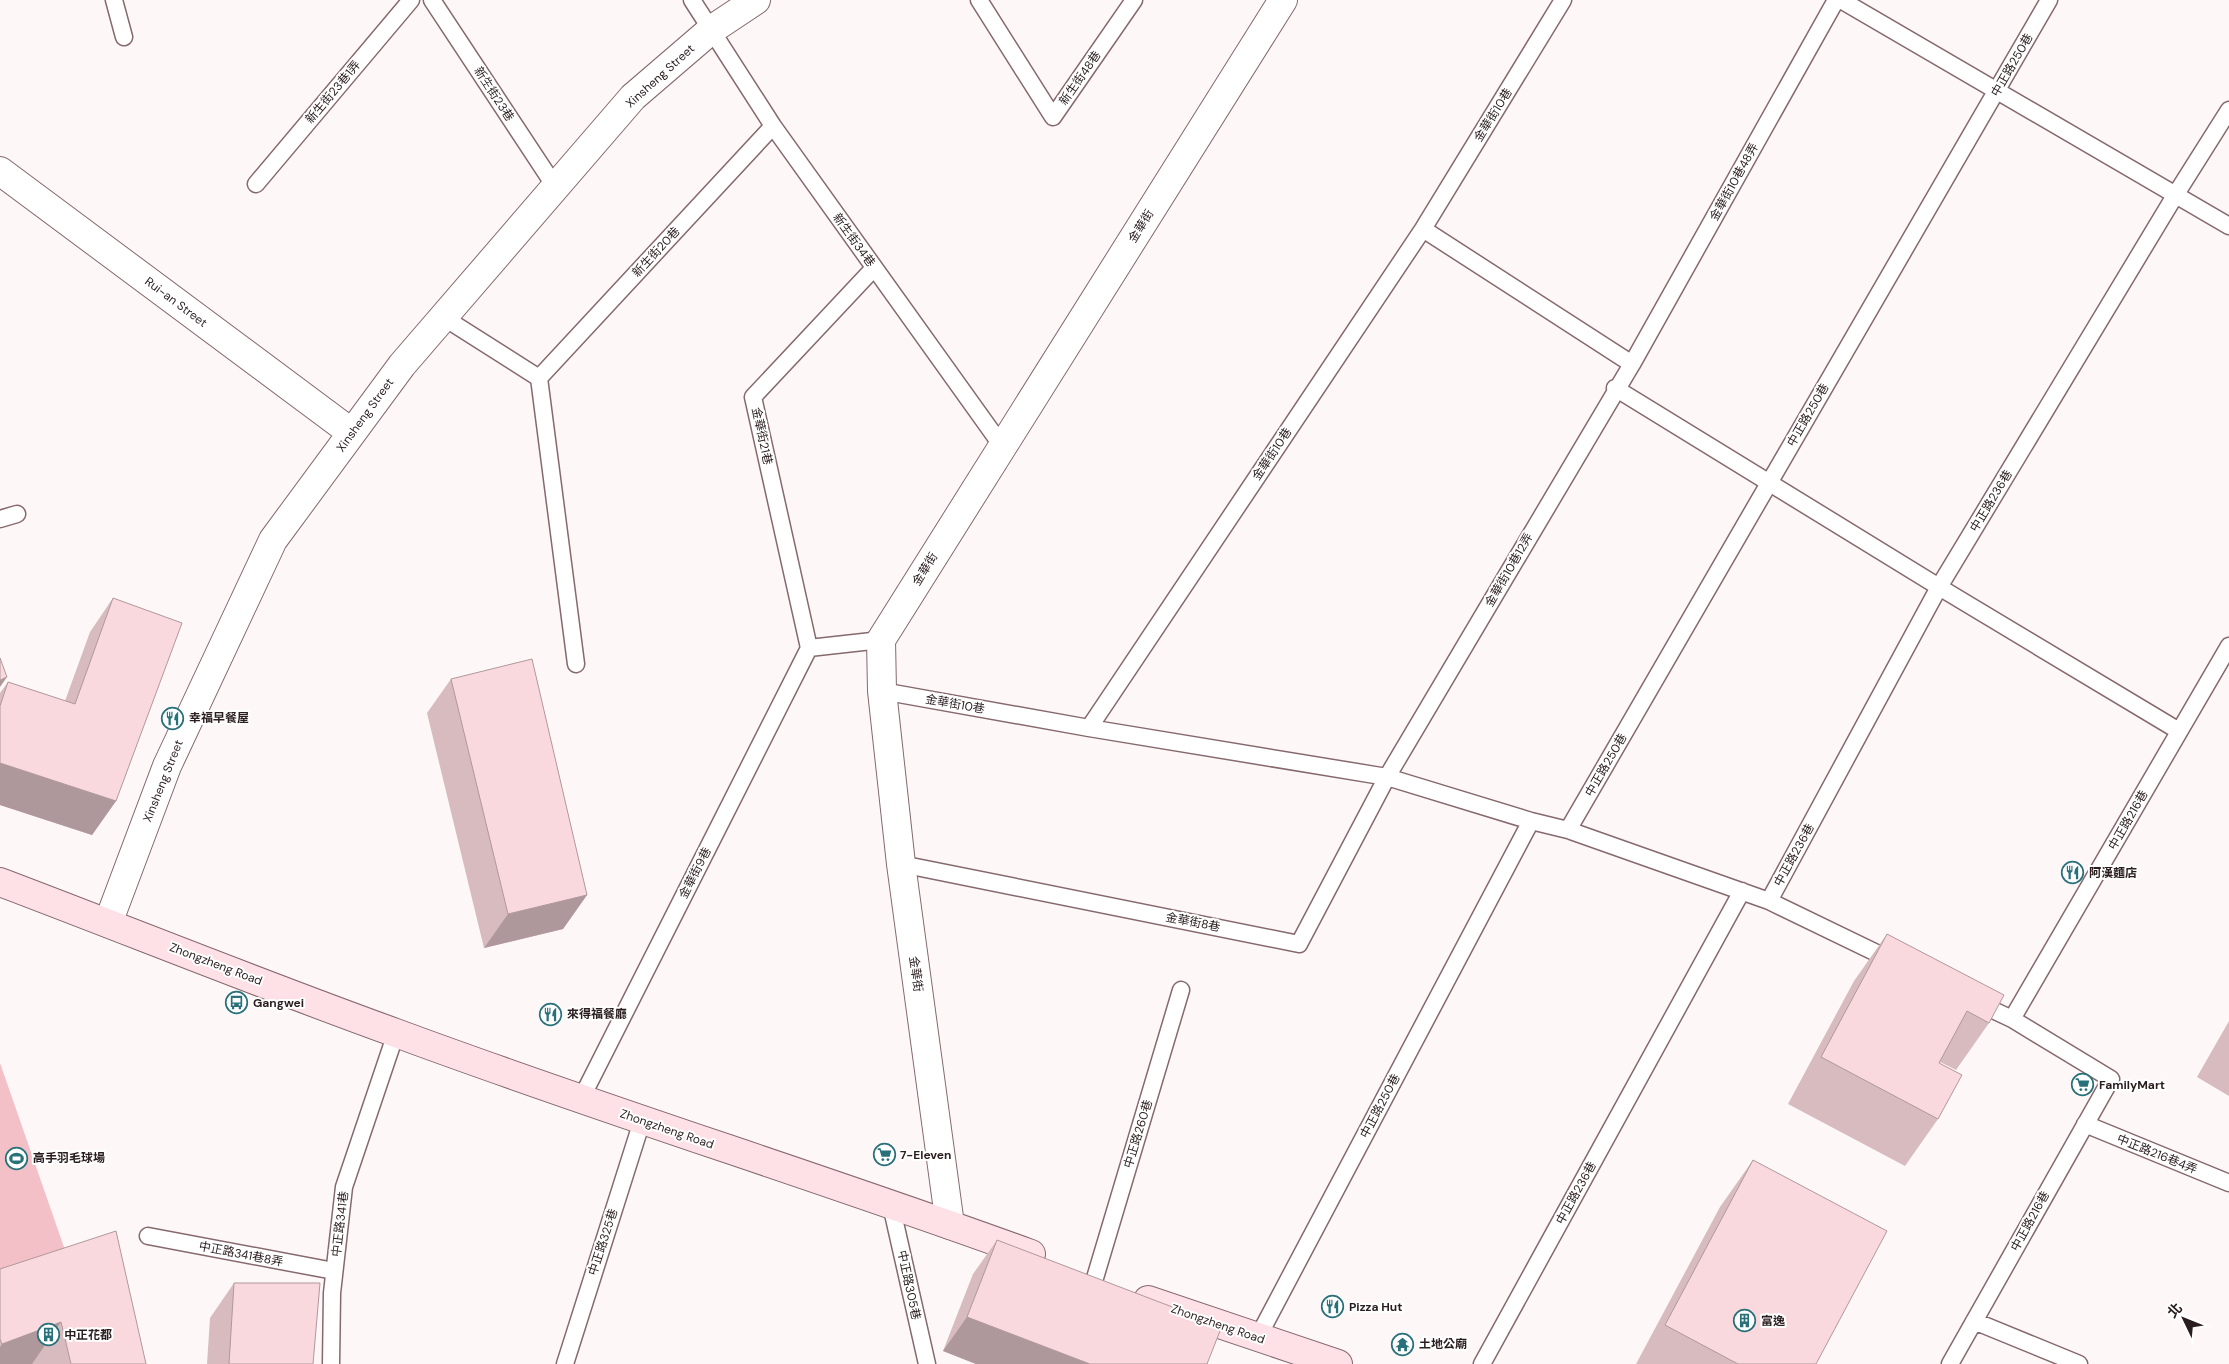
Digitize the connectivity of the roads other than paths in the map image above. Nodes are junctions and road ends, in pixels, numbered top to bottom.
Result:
1 (114, 0) edge
2 (411, 0) edge
3 (432, 0) edge
4 (692, 0) edge
5 (756, 0) edge
6 (979, 0) edge
7 (1134, 0) edge
8 (1283, 0) edge
9 (1563, 0) edge
10 (1836, 0) edge
11 (1841, 0) edge
12 (2049, 0) edge
13 (711, 30) junction
14 (124, 37) dead end
15 (1996, 92) junction
16 (2229, 110) edge
17 (773, 126) junction
18 (0, 171) edge
19 (256, 184) dead end
20 (556, 188) junction
21 (2176, 194) junction
22 (2229, 226) edge
23 (1423, 229) junction
24 (874, 268) junction
25 (444, 317) junction
26 (1632, 364) junction
27 (539, 378) junction
28 (1616, 388) junction
29 (352, 433) junction
30 (1002, 446) junction
31 (1769, 482) junction
32 (17, 514) dead end
33 (0, 519) edge
34 (1939, 587) junction
35 (881, 640) junction
36 (2229, 646) edge
37 (808, 648) junction
38 (576, 664) dead end
39 (882, 691) junction
40 (1089, 728) junction
41 (2179, 731) junction
42 (1387, 777) junction
43 (1531, 821) junction
44 (1568, 830) junction
45 (901, 864) junction
46 (0, 882) edge
47 (1742, 891) junction
48 (1769, 901) junction
49 (108, 923) junction
50 (1908, 968) edge
51 (1181, 990) dead end
52 (1960, 994) edge
53 (2012, 1019) junction
54 (396, 1033) junction
55 (581, 1099) junction
56 (642, 1121) junction
57 (2085, 1124) junction
58 (2229, 1183) edge
59 (892, 1205) junction
60 (950, 1225) junction
61 (148, 1236) dead end
62 (334, 1271) junction
63 (1095, 1278) junction
64 (1974, 1321) junction
65 (1258, 1337) junction
66 (331, 1364) edge
67 (565, 1364) edge
68 (926, 1364) edge
69 (1338, 1364) edge
70 (1482, 1364) edge
71 (1950, 1364) edge
72 (2079, 1364) edge

1 - 14 lane
2 - 19 lane, 新生街23巷1弄
3 - 20 lane, 新生街23巷
4 - 13 lane, 新生街34巷
5 - 13 street, Xinsheng Street
6 - 7 lane, 新生街48巷
8 - 30 street, 金華街
9 - 23 lane, 金華街10巷
10 - 26 lane, 金華街10巷48弄
11 - 15 lane
12 - 15 lane, 中正路250巷
13 - 17 lane, 新生街34巷
13 - 20 street, Xinsheng Street
15 - 21 lane
15 - 31 lane, 中正路250巷
16 - 21 lane, 中正路236巷
17 - 24 lane, 新生街34巷
17 - 27 lane, 新生街20巷
18 - 29 street, Rui-an Street
20 - 25 street, Xinsheng Street
21 - 22 lane
21 - 34 lane, 中正路236巷
23 - 26 lane
23 - 40 lane, 金華街10巷
24 - 30 lane, 新生街34巷
24 - 37 lane, 金華街21巷
25 - 27 lane
25 - 29 street, Xinsheng Street
26 - 28 lane, 金華街10巷12弄
27 - 38 lane
28 - 31 lane
28 - 42 lane, 金華街10巷12弄
29 - 49 street, Xinsheng Street
30 - 35 street, 金華街
31 - 34 lane
31 - 44 lane, 中正路250巷
32 - 33 lane
34 - 41 lane
34 - 48 lane, 中正路236巷
35 - 37 lane
35 - 39 street, 金華街
36 - 41 lane, 中正路216巷
37 - 55 lane, 金華街9巷
39 - 40 lane, 金華街10巷
39 - 45 street, 金華街
40 - 42 lane
41 - 53 lane, 中正路216巷
42 - 43 lane
42 - 45 lane, 金華街8巷
43 - 44 lane
43 - 65 lane, 中正路250巷
44 - 47 lane
45 - 60 street, 金華街
46 - 49 main road, Zhongzheng Road
47 - 48 lane
47 - 70 lane, 中正路236巷
48 - 50 lane
49 - 54 main road, Zhongzheng Road
51 - 63 lane, 中正路260巷
52 - 53 lane
53 - 57 lane, 中正路216巷
54 - 55 main road, Zhongzheng Road
54 - 62 lane, 中正路341巷
55 - 56 main road, Zhongzheng Road
56 - 59 main road, Zhongzheng Road
56 - 67 lane, 中正路325巷
57 - 58 lane, 中正路216巷4弄
57 - 64 lane, 中正路216巷
59 - 60 main road, Zhongzheng Road
59 - 68 lane, 中正路305巷
60 - 63 main road, Zhongzheng Road
61 - 62 lane, 中正路341巷8弄
62 - 66 lane, 中正路341巷
63 - 65 main road, Zhongzheng Road
64 - 71 lane, 中正路216巷
64 - 72 lane
65 - 69 main road, Zhongzheng Road

